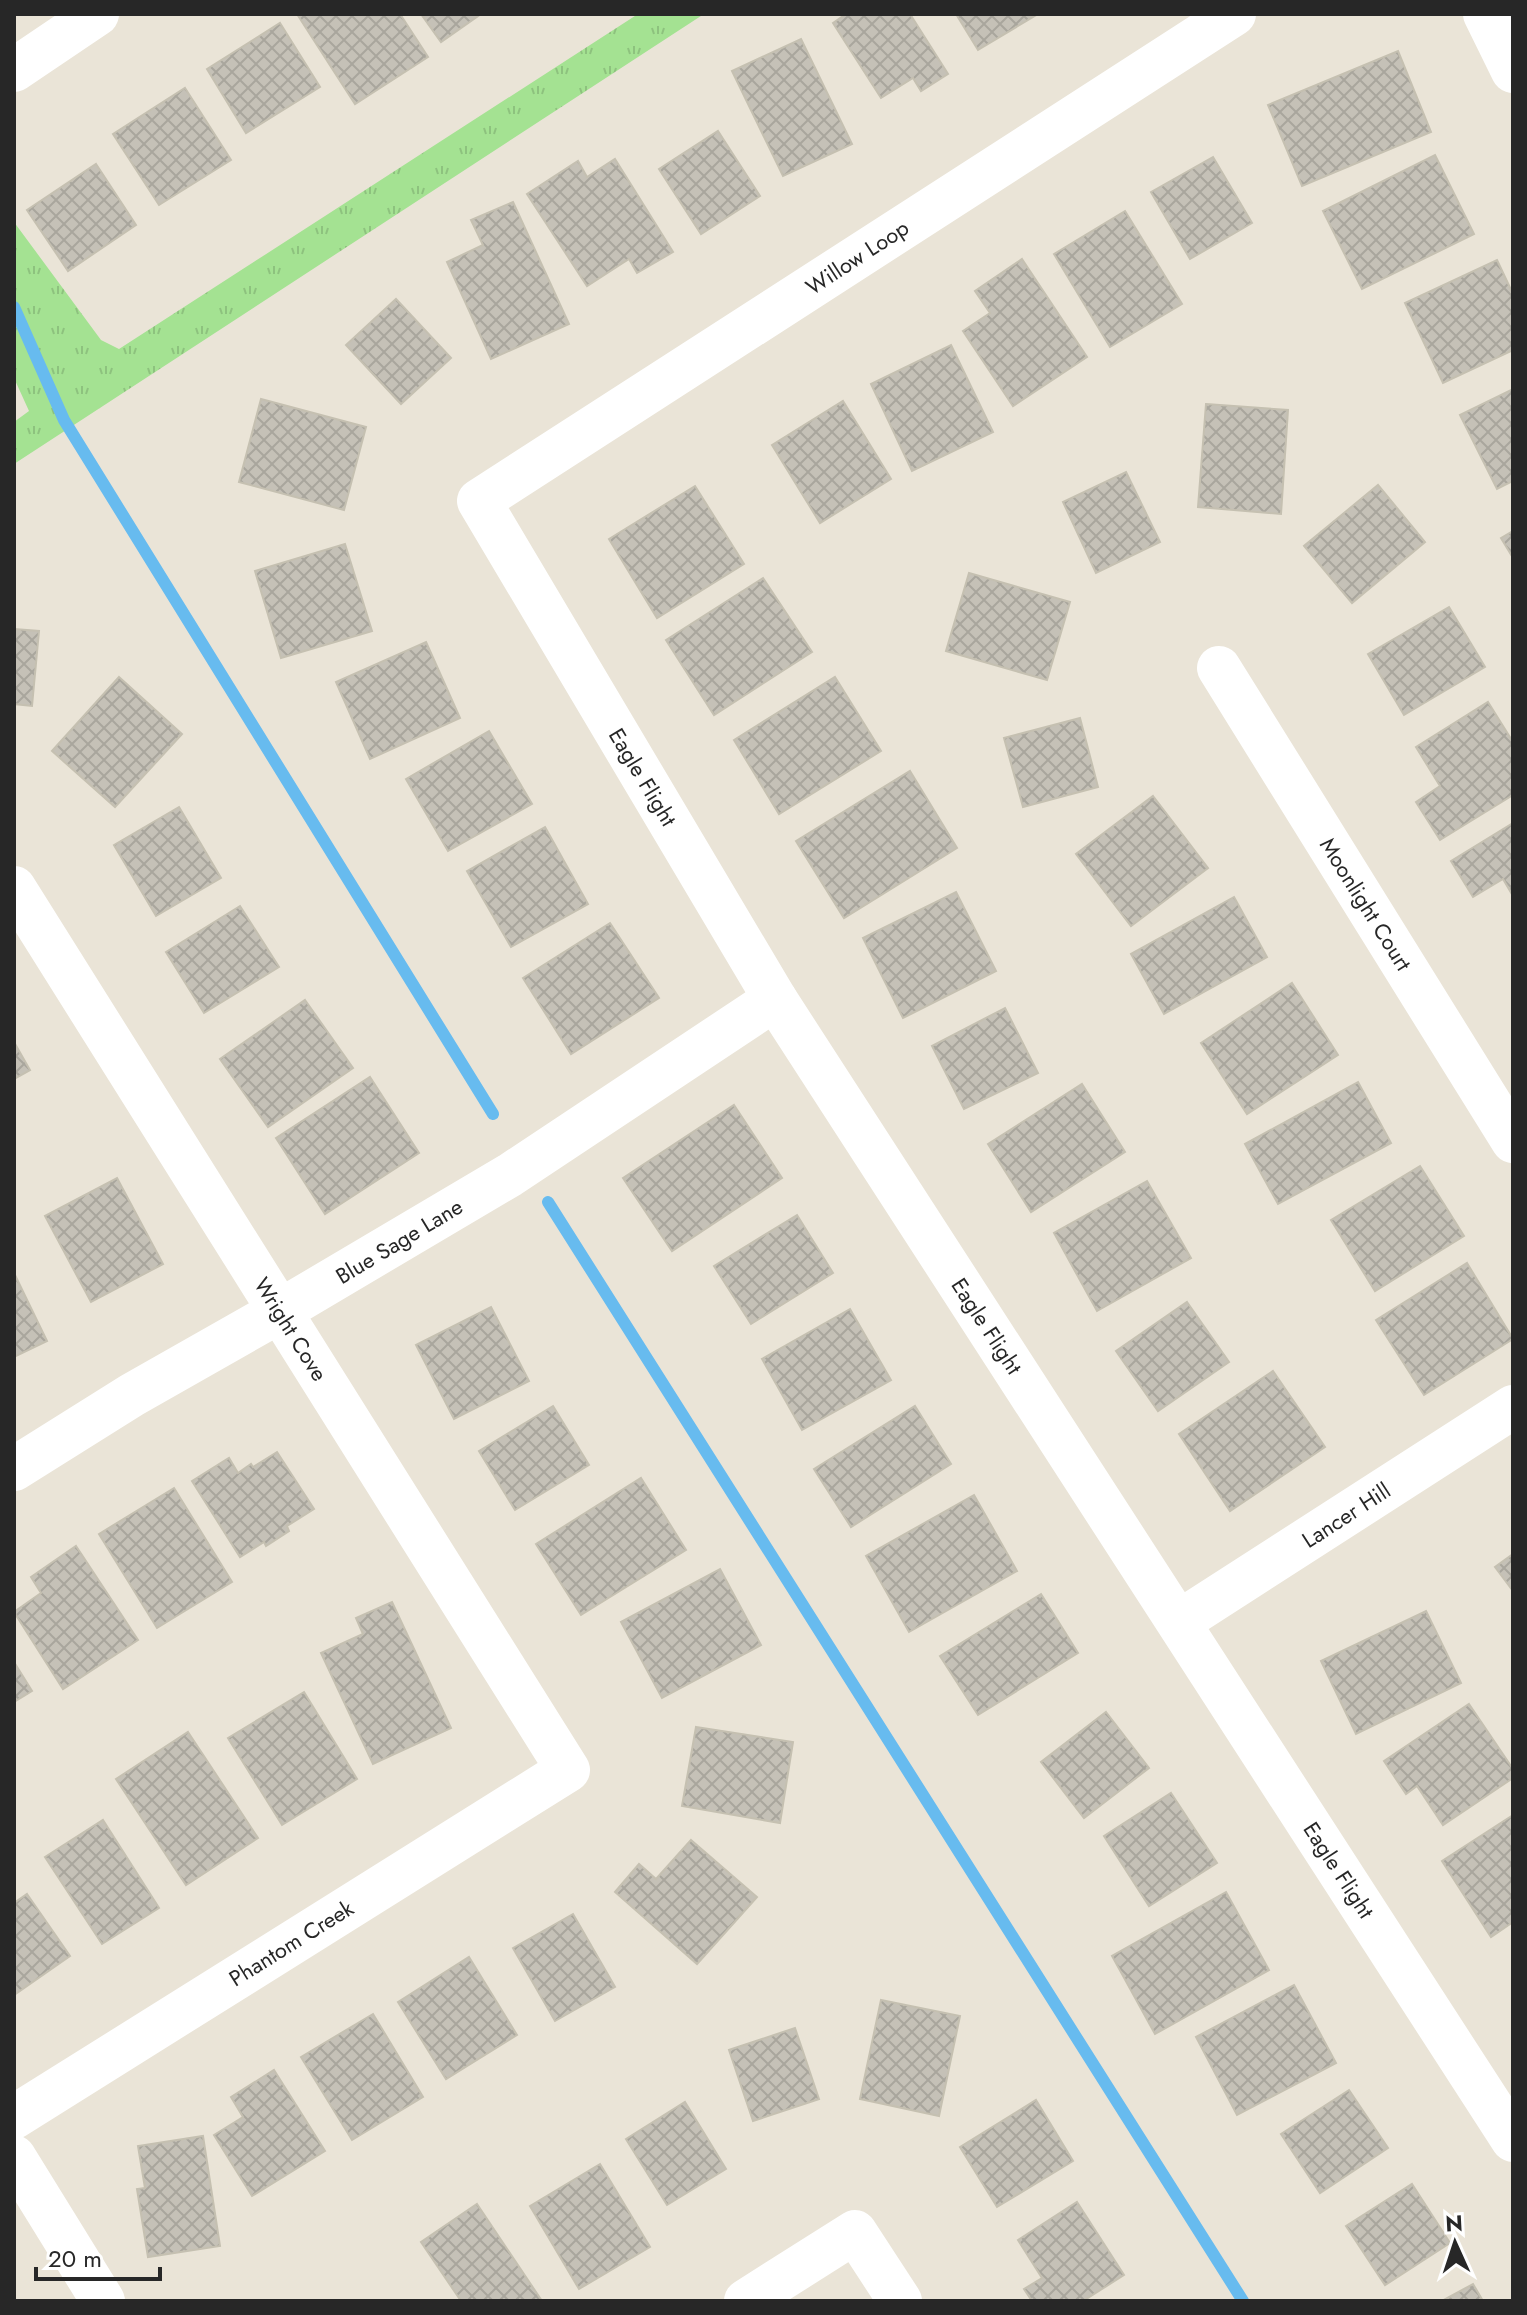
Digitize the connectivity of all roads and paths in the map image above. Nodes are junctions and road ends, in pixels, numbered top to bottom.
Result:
1 (97, 14) edge
2 (1234, 14) edge
3 (1485, 14) edge
4 (14, 70) edge
5 (1513, 71) edge
6 (479, 501) joint
7 (1219, 668) dead end
8 (14, 888) edge
9 (775, 999) junction
10 (1513, 1141) edge
11 (280, 1311) junction
12 (1513, 1407) edge
13 (14, 1469) edge
14 (1179, 1622) junction
15 (568, 1770) joint
16 (14, 2117) edge
17 (1513, 2140) edge
18 (14, 2157) edge
19 (103, 2301) edge
20 (746, 2301) edge
21 (900, 2301) edge

1 - 4 street
2 - 6 street, Willow Loop
3 - 5 street
6 - 9 street, Eagle Flight
7 - 10 street, Moonlight Court
8 - 11 street, Wright Cove
9 - 11 street, Blue Sage Lane
9 - 14 street, Eagle Flight
11 - 13 street, Blue Sage Lane
11 - 15 street, Wright Cove
12 - 14 street, Lancer Hill
14 - 17 street, Eagle Flight
15 - 16 street, Phantom Creek
18 - 19 street
20 - 21 street

